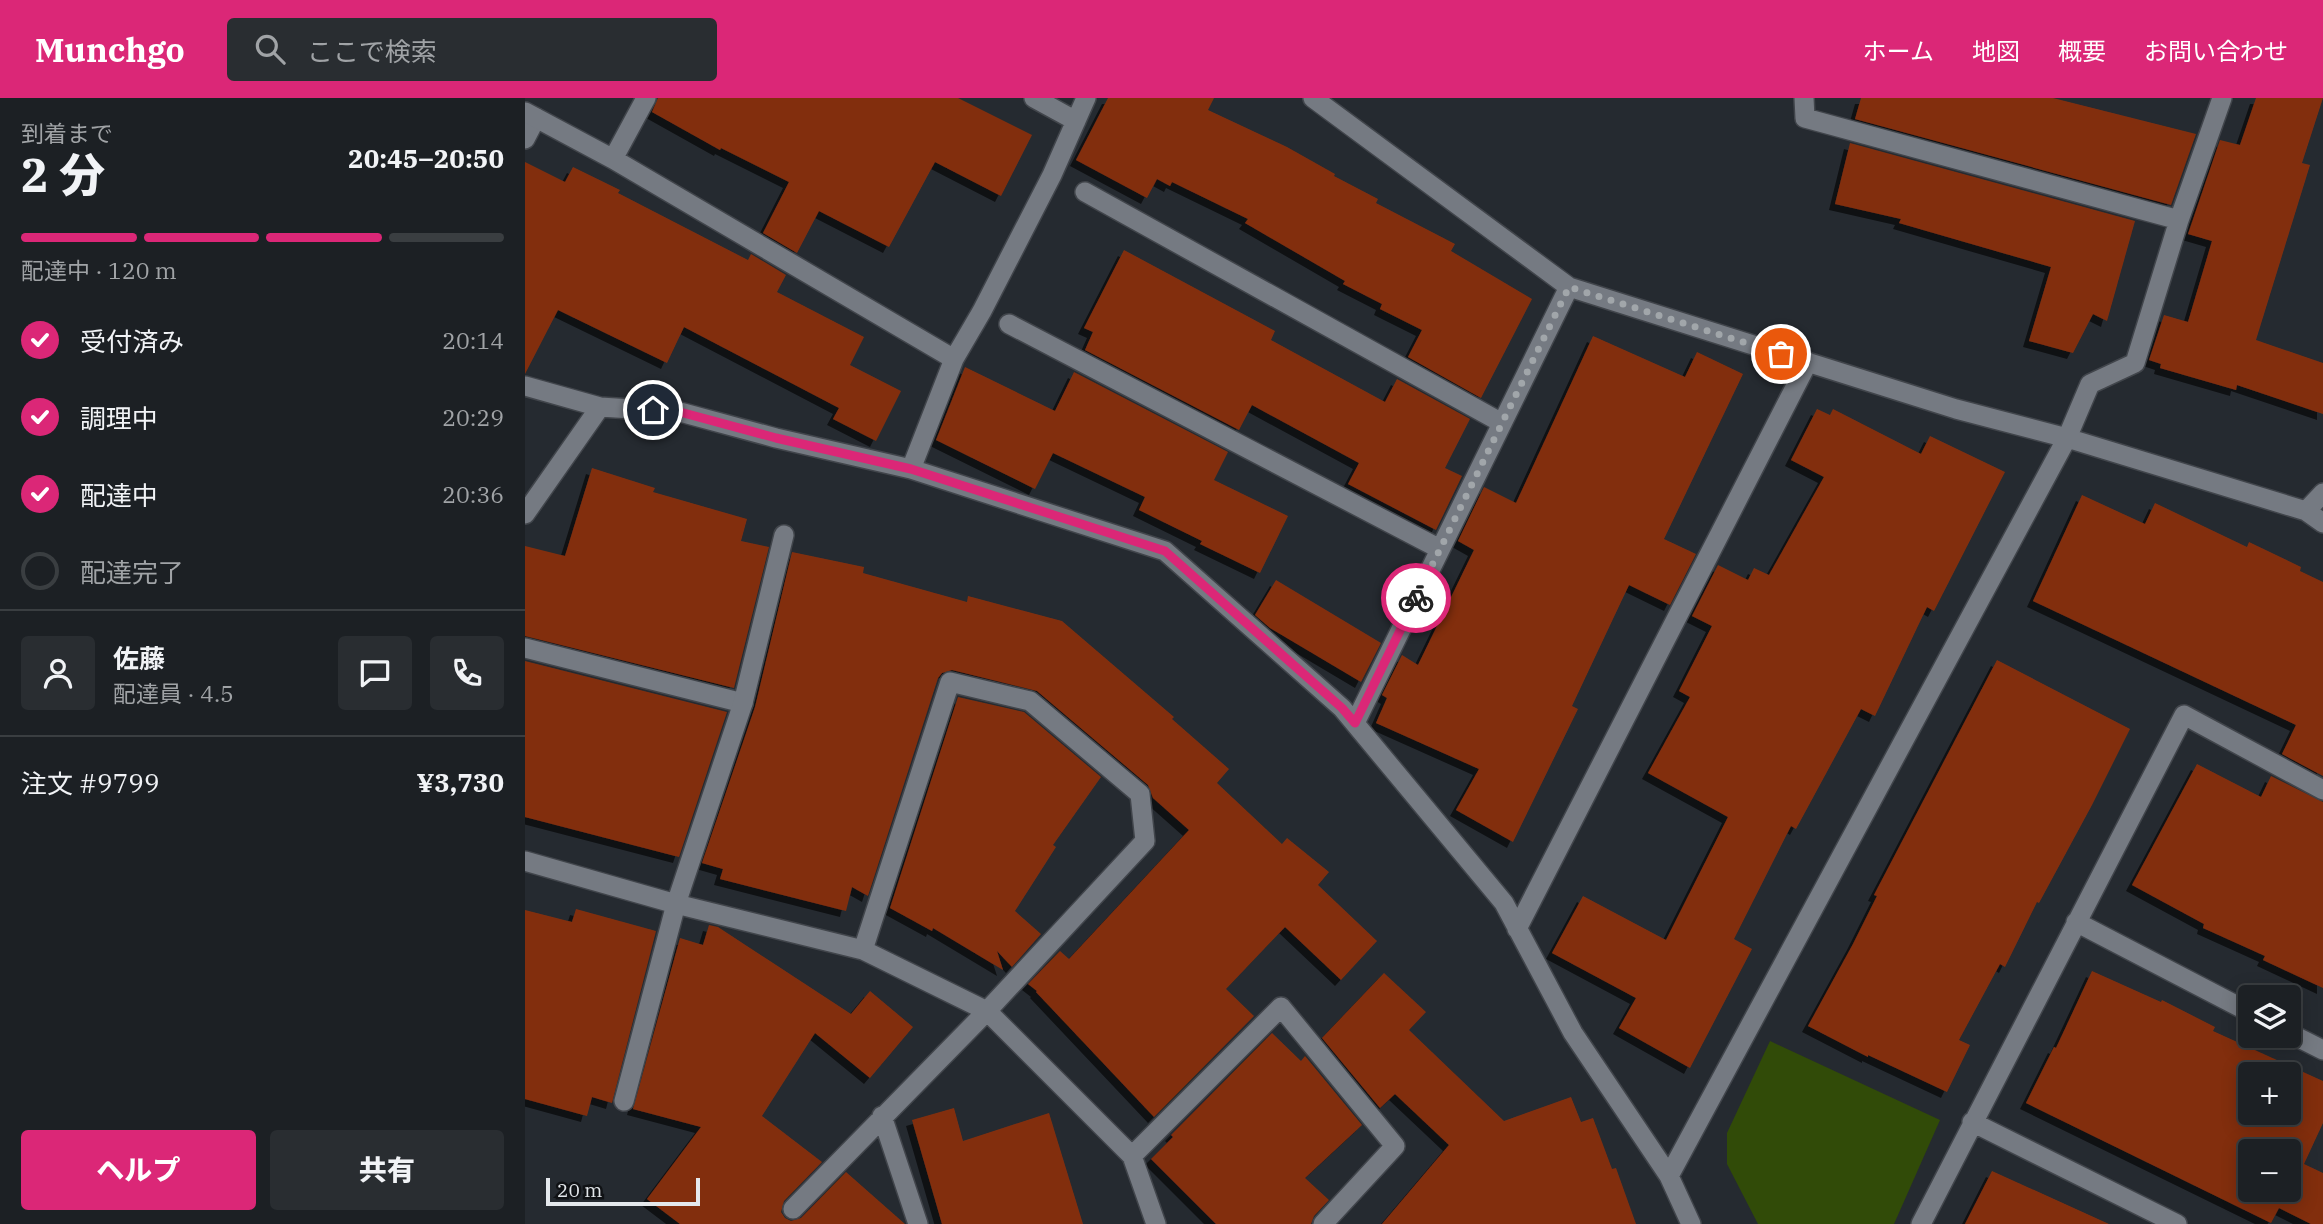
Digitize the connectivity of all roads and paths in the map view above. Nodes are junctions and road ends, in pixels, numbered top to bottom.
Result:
1 (646, 98) edge
2 (1034, 98) edge
3 (1086, 98) edge
4 (1313, 98) edge
5 (1804, 98) edge
6 (2222, 98) edge
7 (531, 115) edge
8 (1076, 121) junction
9 (525, 139) edge
10 (613, 159) junction
11 (1085, 192) dead end
12 (2179, 220) junction
13 (1569, 287) junction
14 (1009, 324) dead end
15 (954, 359) junction
16 (1808, 362) junction
17 (525, 386) edge
18 (600, 407) junction
19 (1502, 423) junction
20 (2067, 438) junction
21 (911, 469) junction
22 (2323, 493) edge
23 (2305, 511) junction
24 (525, 514) edge
25 (2323, 523) edge
26 (784, 535) dead end
27 (1440, 549) junction
28 (525, 648) edge
29 (743, 703) junction
30 (1355, 723) junction
31 (2323, 790) edge
32 (525, 861) edge
33 (676, 904) junction
34 (2076, 922) junction
35 (1517, 929) junction
36 (863, 950) junction
37 (2238, 1006) edge
38 (987, 1011) junction
39 (2301, 1039) edge
40 (2323, 1050) edge
41 (624, 1101) dead end
42 (882, 1116) junction
43 (1972, 1122) junction
44 (1132, 1156) junction
45 (1669, 1176) junction
46 (793, 1209) dead end
47 (918, 1224) edge
48 (1156, 1224) edge
49 (1323, 1224) edge
50 (1691, 1224) edge
51 (1921, 1224) edge
52 (2177, 1224) edge

1 - 10 street
2 - 8 street
3 - 8 street
4 - 13 street
5 - 12 street
6 - 12 street
7 - 9 street
7 - 10 street
8 - 15 street
10 - 15 street
11 - 19 street
12 - 20 street
13 - 16 street
13 - 19 street
14 - 27 street
15 - 21 street
16 - 20 street
16 - 35 street
17 - 18 street
18 - 21 street
18 - 24 street
19 - 27 street
20 - 23 street
20 - 45 street
21 - 30 street
22 - 23 street
23 - 25 street
26 - 29 street
27 - 30 street
28 - 29 street
29 - 33 street
30 - 35 street
31 - 34 street
32 - 33 street
33 - 36 street
33 - 41 street
34 - 37 street
34 - 43 street
35 - 45 street
36 - 38 street
36 - 38 street
38 - 42 street
38 - 44 street
39 - 40 street
42 - 46 street
42 - 47 street
43 - 51 street
43 - 52 street
44 - 48 street
44 - 49 street
45 - 50 street

